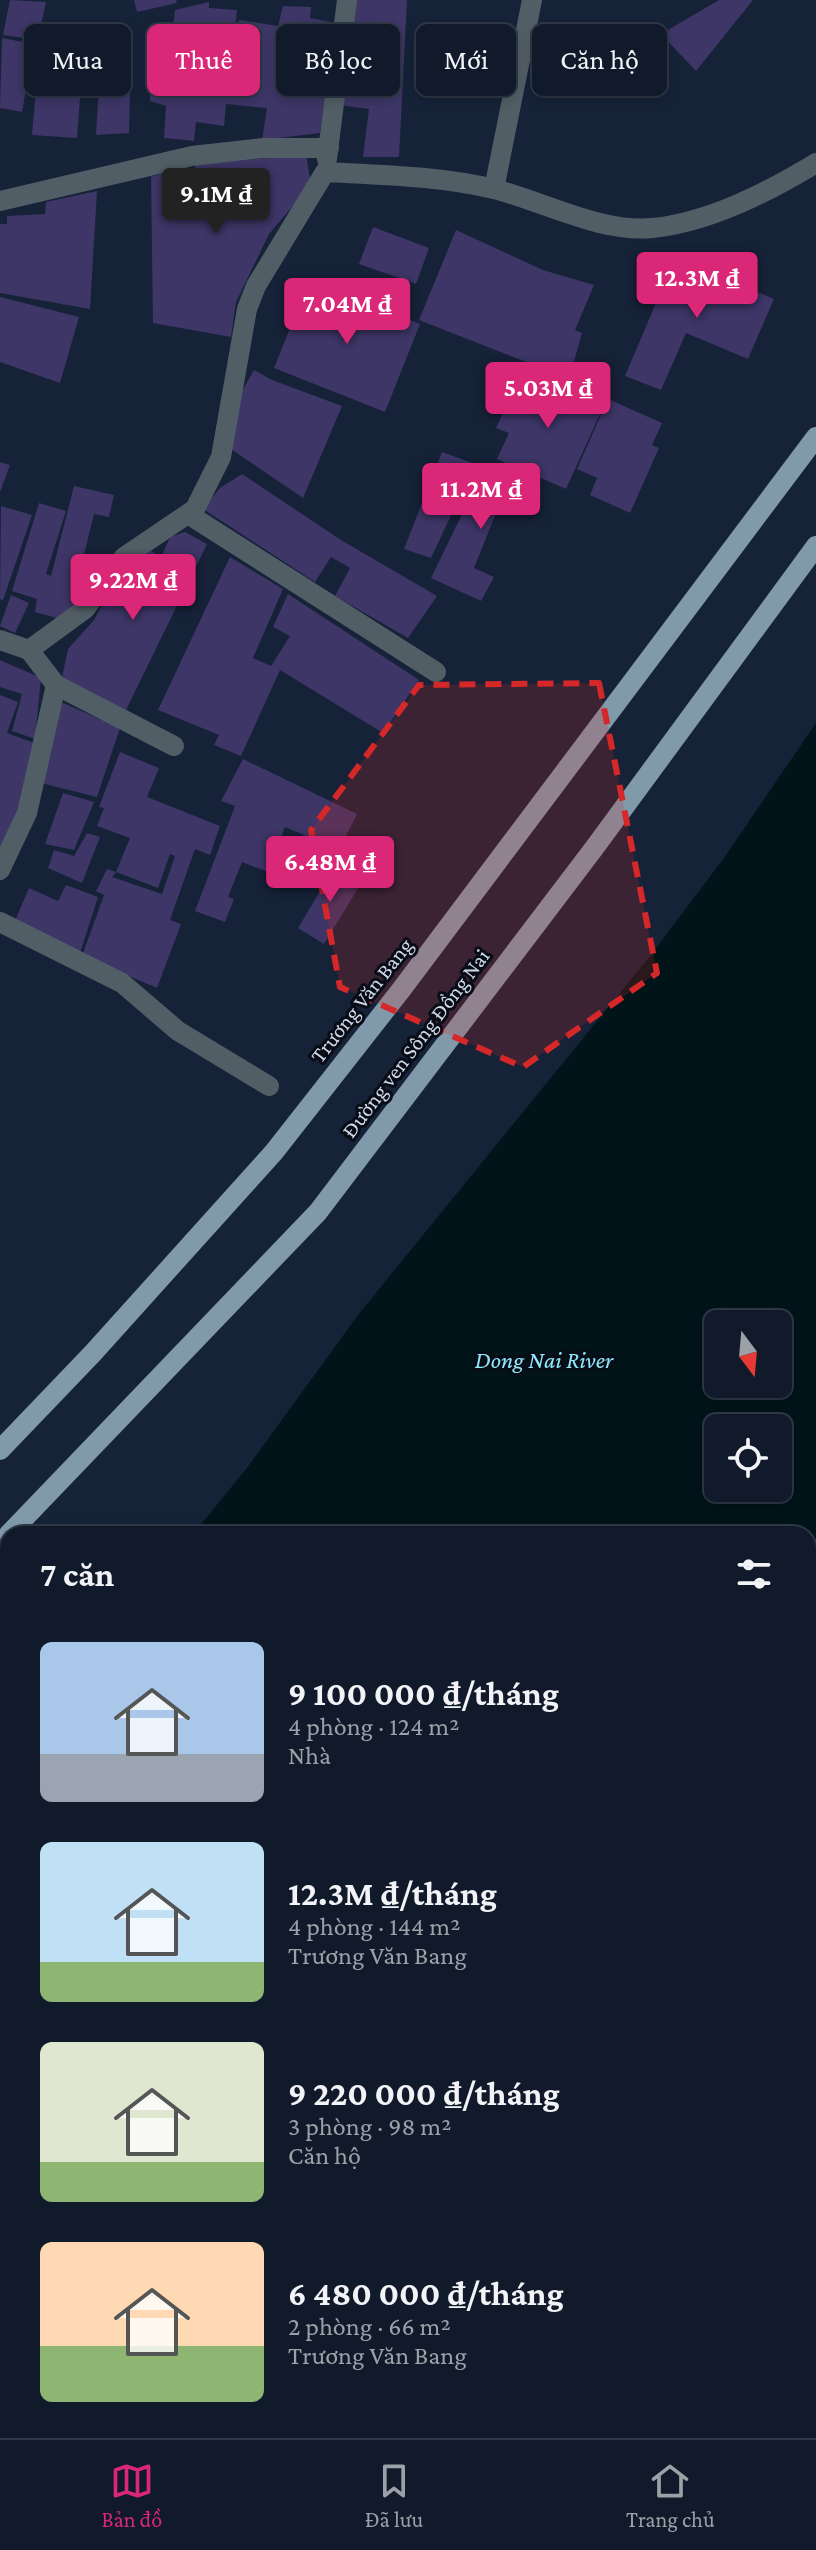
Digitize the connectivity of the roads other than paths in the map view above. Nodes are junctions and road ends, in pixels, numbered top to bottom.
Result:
1 (347, 0) edge
2 (532, 0) edge
3 (329, 148) junction
4 (816, 163) edge
5 (325, 172) junction
6 (494, 189) junction
7 (0, 201) edge
8 (816, 437) edge
9 (188, 514) junction
10 (816, 546) edge
11 (0, 640) edge
12 (29, 650) junction
13 (436, 672) dead end
14 (56, 685) junction
15 (174, 746) dead end
16 (0, 870) edge
17 (0, 922) edge
18 (269, 1086) dead end
19 (0, 1450) edge
20 (18, 1526) edge

1 - 3 street
2 - 6 street
3 - 5 street
3 - 7 street
4 - 6 street
5 - 6 street
5 - 9 street
8 - 19 main road, Trương Văn Bang
9 - 12 street
9 - 13 street
10 - 20 main road, Đường ven Sông Đồng Nai
11 - 12 street
12 - 14 street
14 - 15 street
14 - 16 street
17 - 18 street

